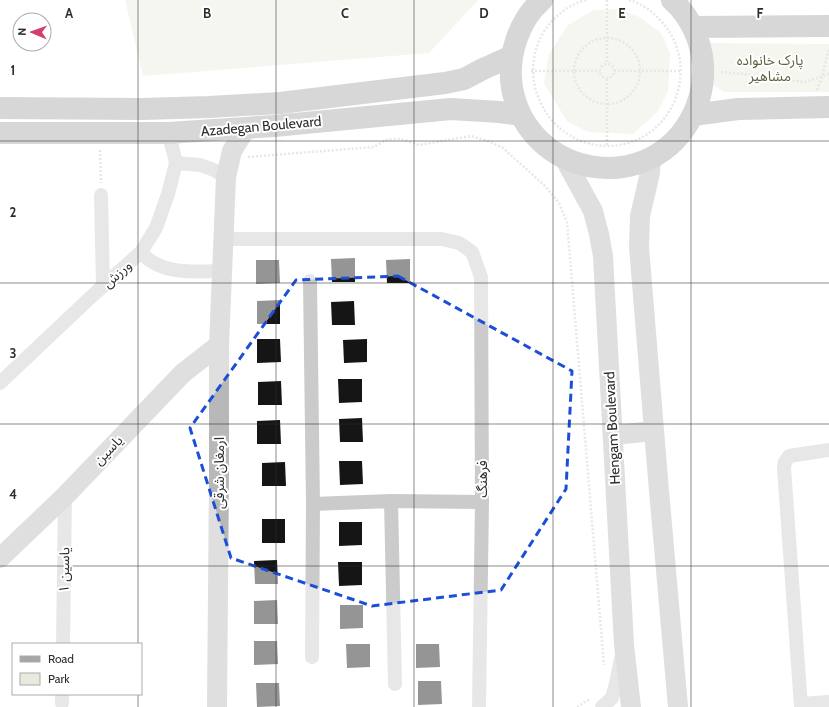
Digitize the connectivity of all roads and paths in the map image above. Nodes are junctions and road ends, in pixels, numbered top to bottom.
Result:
1 (542, 0) edge
2 (586, 0) edge
3 (607, 0) edge
4 (629, 0) edge
5 (672, 0) edge
6 (829, 26) edge
7 (693, 27) junction
8 (607, 38) junction
9 (829, 48) edge
10 (511, 64) junction
11 (607, 64) junction
12 (533, 71) junction
13 (574, 71) junction
14 (600, 71) junction
15 (614, 71) junction
16 (640, 71) junction
17 (681, 71) junction
18 (703, 71) junction
19 (829, 74) edge
20 (822, 77) junction
21 (607, 78) junction
22 (607, 104) junction
23 (0, 108) edge
24 (820, 108) edge
25 (521, 115) junction
26 (693, 115) junction
27 (247, 128) junction
28 (0, 133) edge
29 (100, 133) junction
30 (168, 133) junction
31 (607, 146) junction
32 (651, 157) junction
33 (564, 158) junction
34 (176, 163) junction
35 (228, 168) junction
36 (607, 168) junction
37 (101, 194) joint
38 (224, 239) junction
39 (141, 252) junction
40 (223, 271) junction
41 (310, 281) dead end
42 (103, 286) junction
43 (219, 345) junction
44 (2, 380) edge
45 (654, 432) junction
46 (613, 435) junction
47 (829, 450) edge
48 (65, 496) junction
49 (391, 501) junction
50 (482, 502) junction
51 (313, 504) junction
52 (0, 558) edge
53 (63, 643) edge
54 (624, 645) junction
55 (312, 657) dead end
56 (605, 670) dead end
57 (395, 684) dead end
58 (592, 695) dead end
59 (829, 702) edge
60 (801, 706) edge
61 (217, 707) edge
62 (479, 707) edge
63 (577, 707) edge
64 (602, 707) edge
65 (631, 707) edge
66 (678, 707) edge

1 - 10 main road
2 - 12 path
3 - 8 path
4 - 17 path
5 - 7 main road
6 - 7 main road
7 - 18 main road
8 - 11 path
8 - 13 path
8 - 16 path
9 - 20 path
10 - 12 path
10 - 23 main road, Azadegan Boulevard
10 - 25 main road
11 - 14 path
11 - 15 path
12 - 13 path
12 - 31 path
13 - 14 path
13 - 22 path
14 - 21 path
15 - 16 path
15 - 21 path
16 - 17 path
16 - 22 path
17 - 18 path
17 - 31 path
18 - 20 path
18 - 26 main road
19 - 20 path
20 - 24 path
21 - 22 path
22 - 31 path
24 - 26 main road
25 - 27 main road, Azadegan Boulevard
25 - 33 main road
26 - 32 main road
27 - 30 main road, Azadegan Boulevard
27 - 35 main road
28 - 29 main road, Azadegan Boulevard
29 - 30 main road, Azadegan Boulevard
29 - 37 path
30 - 34 street, ورزش
31 - 36 path
32 - 36 main road
32 - 45 main road
33 - 36 main road
33 - 46 main road, Hengam Boulevard
34 - 35 street
34 - 39 street, ورزش
35 - 38 main road, ارمغان شرقی
35 - 56 path
37 - 42 street
38 - 40 main road, ارمغان شرقی
38 - 50 street, فرهنگ
39 - 40 street
39 - 42 street, ورزش
40 - 43 main road, ارمغان شرقی
41 - 51 street
42 - 44 street, ورزش
43 - 48 main road, یاسین
43 - 61 main road, ارمغان شرقی
45 - 46 main road
45 - 66 main road
46 - 54 main road, Hengam Boulevard
47 - 60 street
48 - 52 main road, یاسین
48 - 53 street, یاسین ۱
49 - 50 street
49 - 51 street
49 - 57 street
50 - 62 street, فرهنگ
51 - 55 street
54 - 64 street
54 - 65 main road, Hengam Boulevard
58 - 63 path
59 - 60 street

